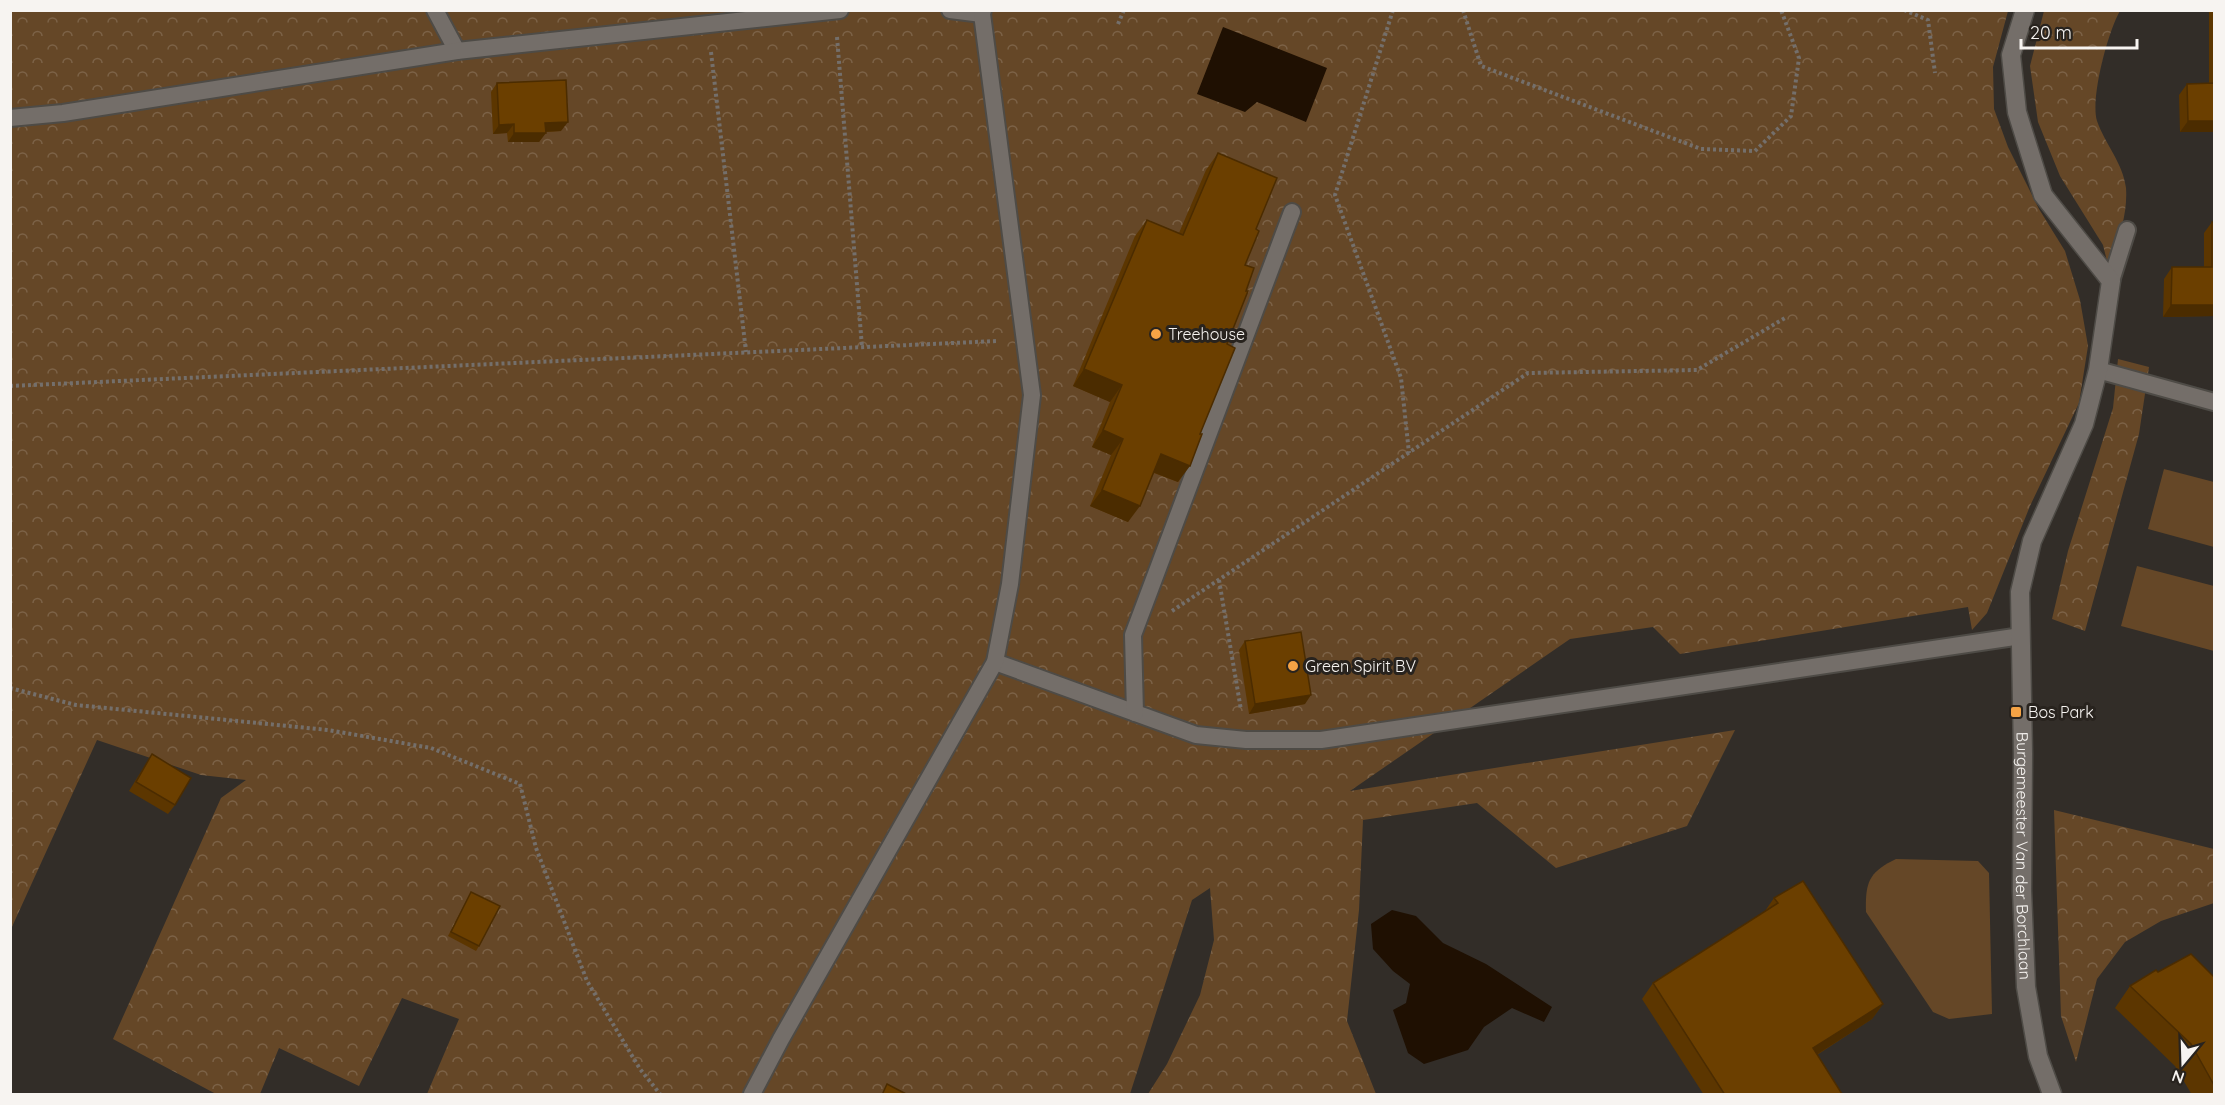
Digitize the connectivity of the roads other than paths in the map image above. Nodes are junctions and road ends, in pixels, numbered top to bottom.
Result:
1 (435, 10) edge
2 (840, 10) edge
3 (950, 10) edge
4 (2025, 10) edge
5 (835, 11) edge
6 (982, 12) edge
7 (457, 51) junction
8 (10, 118) edge
9 (1292, 212) dead end
10 (2127, 230) dead end
11 (2111, 281) junction
12 (2098, 370) junction
13 (2214, 402) edge
14 (2021, 636) junction
15 (995, 662) junction
16 (1135, 712) junction
17 (752, 1095) edge
18 (2052, 1095) edge

1 - 7 lane
2 - 5 lane
3 - 6 lane
4 - 11 street
5 - 7 lane
6 - 15 lane
7 - 8 lane
9 - 16 lane
10 - 11 lane
11 - 12 street, Burgemeester Van der Borchlaan
12 - 13 lane
12 - 14 street, Burgemeester Van der Borchlaan
14 - 16 lane
14 - 18 street, Burgemeester Van der Borchlaan
15 - 16 lane
15 - 17 lane

